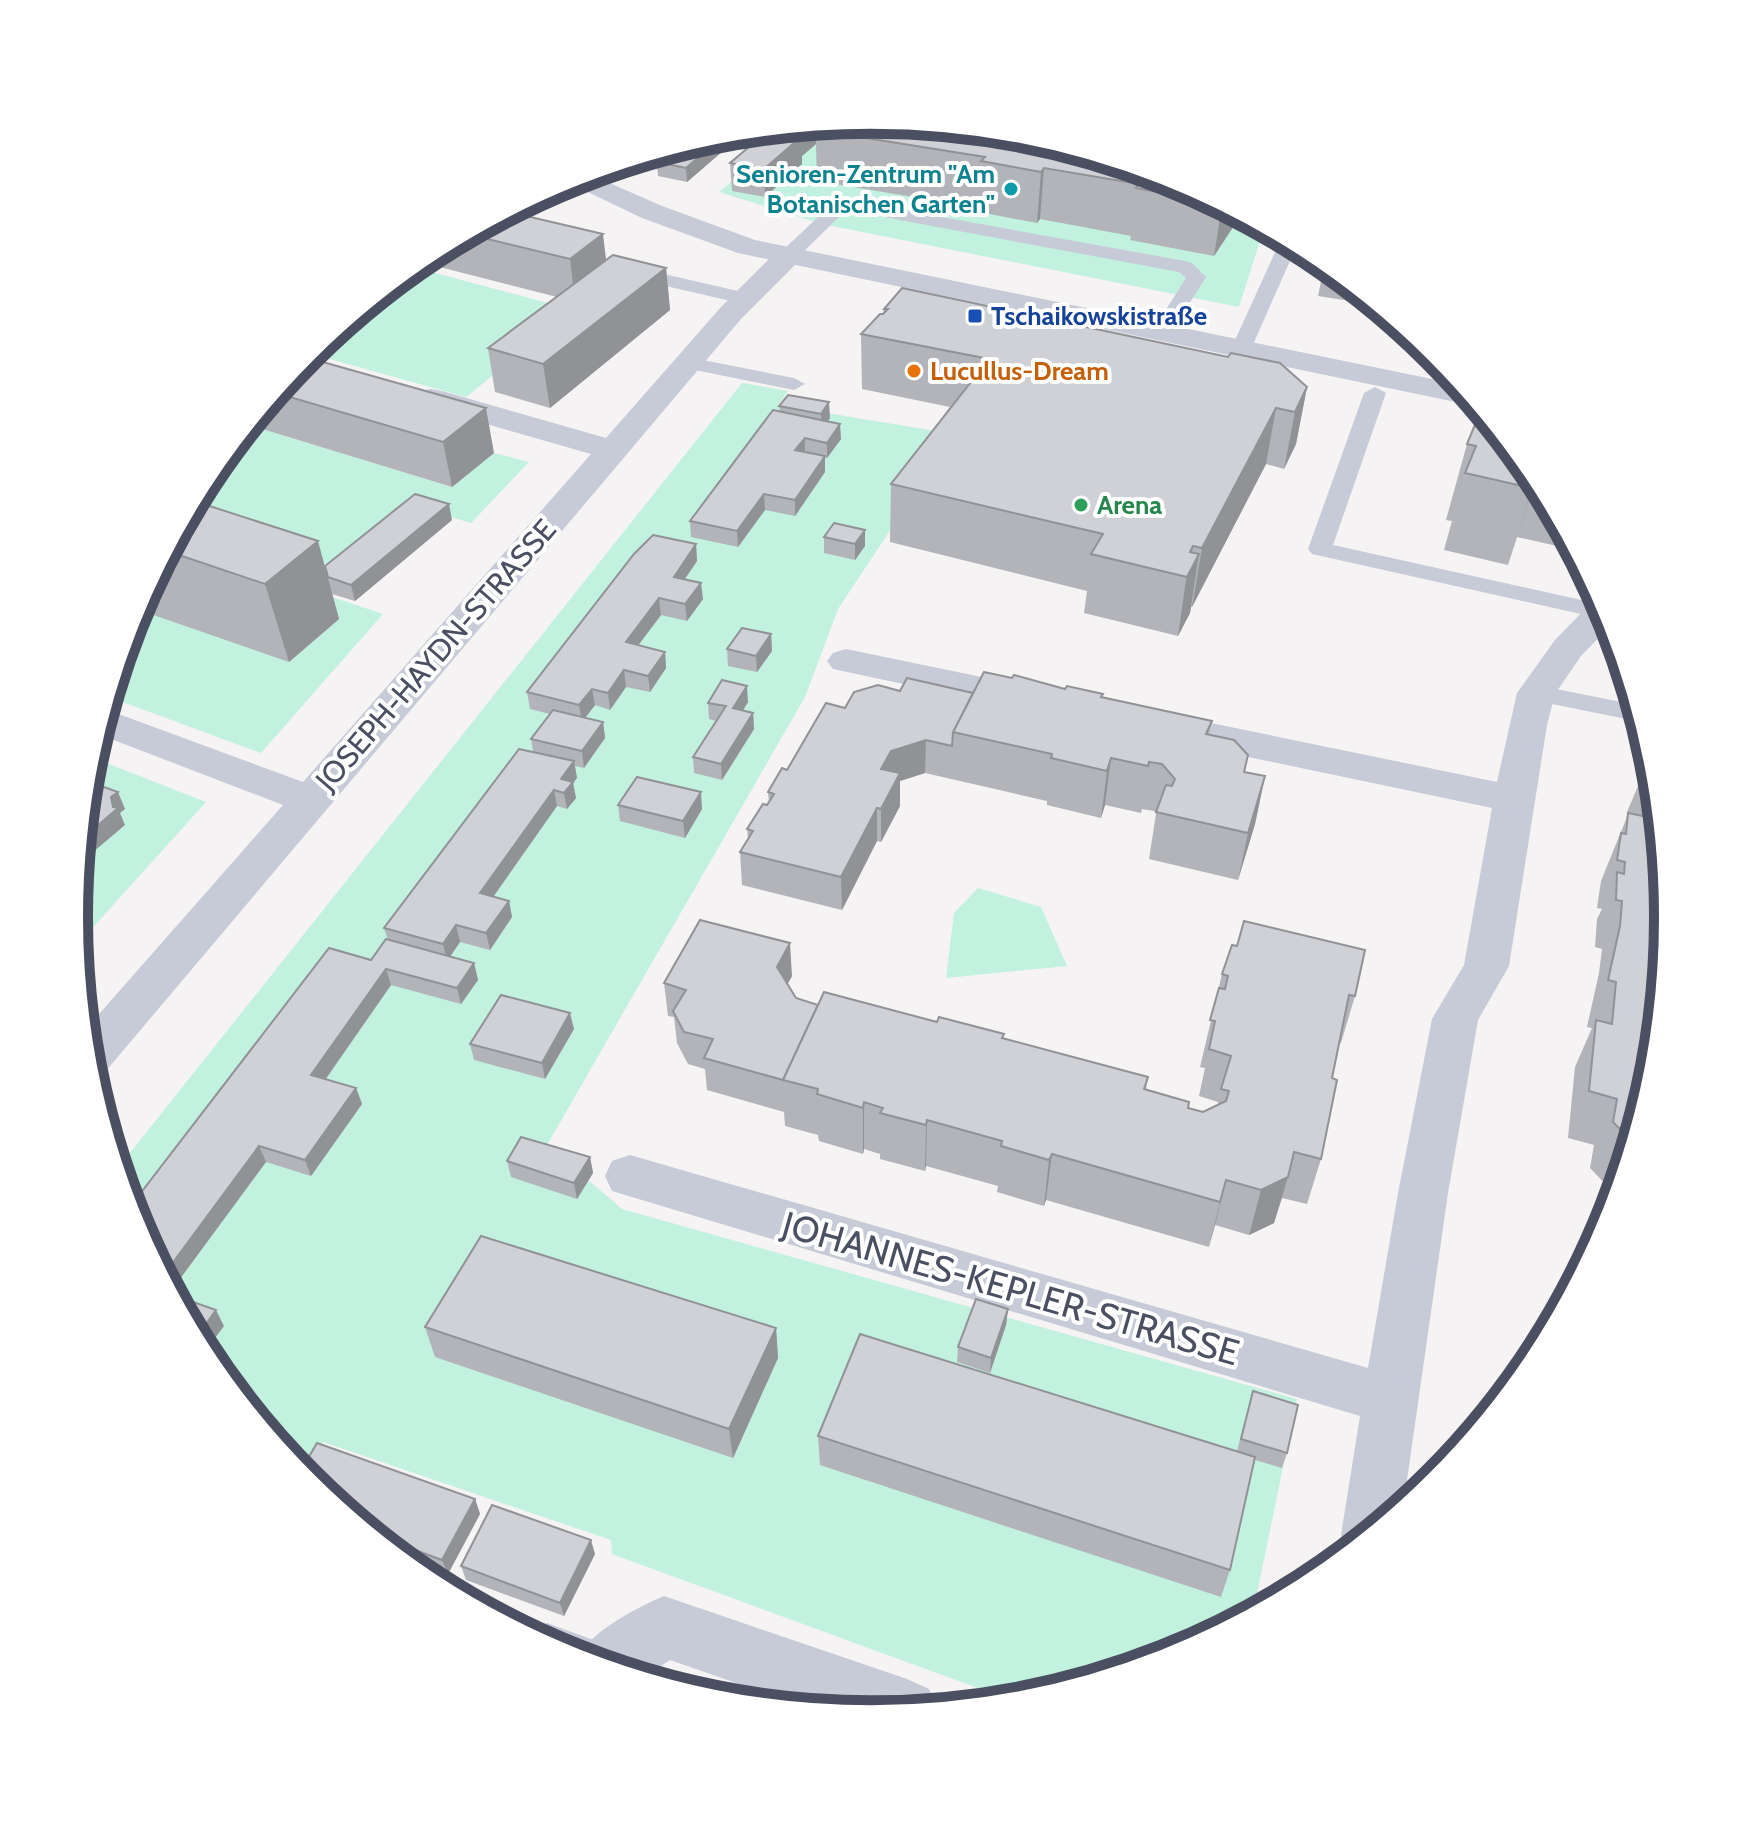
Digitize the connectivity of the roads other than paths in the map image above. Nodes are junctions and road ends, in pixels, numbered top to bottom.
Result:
1 (594, 186) edge
2 (1284, 252) edge
3 (788, 256) junction
4 (609, 267) edge
5 (744, 298) junction
6 (1161, 333) junction
7 (1241, 349) junction
8 (687, 363) junction
9 (794, 384) dead end
10 (406, 392) edge
11 (1375, 393) dead end
12 (1453, 393) edge
13 (613, 450) junction
14 (1590, 607) edge
15 (1596, 620) edge
16 (846, 661) dead end
17 (1536, 693) junction
18 (1077, 708) edge
19 (1627, 712) edge
20 (1138, 721) edge
21 (113, 725) edge
22 (1515, 799) junction
23 (310, 800) junction
24 (99, 1046) edge
25 (630, 1176) dead end
26 (1392, 1400) junction
27 (1373, 1519) edge
28 (617, 1658) edge
29 (877, 1701) edge

1 - 3 street
2 - 7 lane
3 - 5 street, JOSEPH-HAYDN-STRASSE
3 - 6 street
3 - 6 lane
4 - 5 lane
5 - 8 street, JOSEPH-HAYDN-STRASSE
6 - 7 street
7 - 12 street
8 - 9 lane
8 - 13 street, JOSEPH-HAYDN-STRASSE
10 - 13 street
11 - 14 lane
13 - 23 street, JOSEPH-HAYDN-STRASSE
15 - 17 street
16 - 18 street
17 - 19 lane
17 - 22 street
20 - 22 street
21 - 23 street
22 - 26 street
23 - 24 street, JOSEPH-HAYDN-STRASSE
25 - 26 street, JOHANNES-KEPLER-STRASSE
26 - 27 street
28 - 29 street

